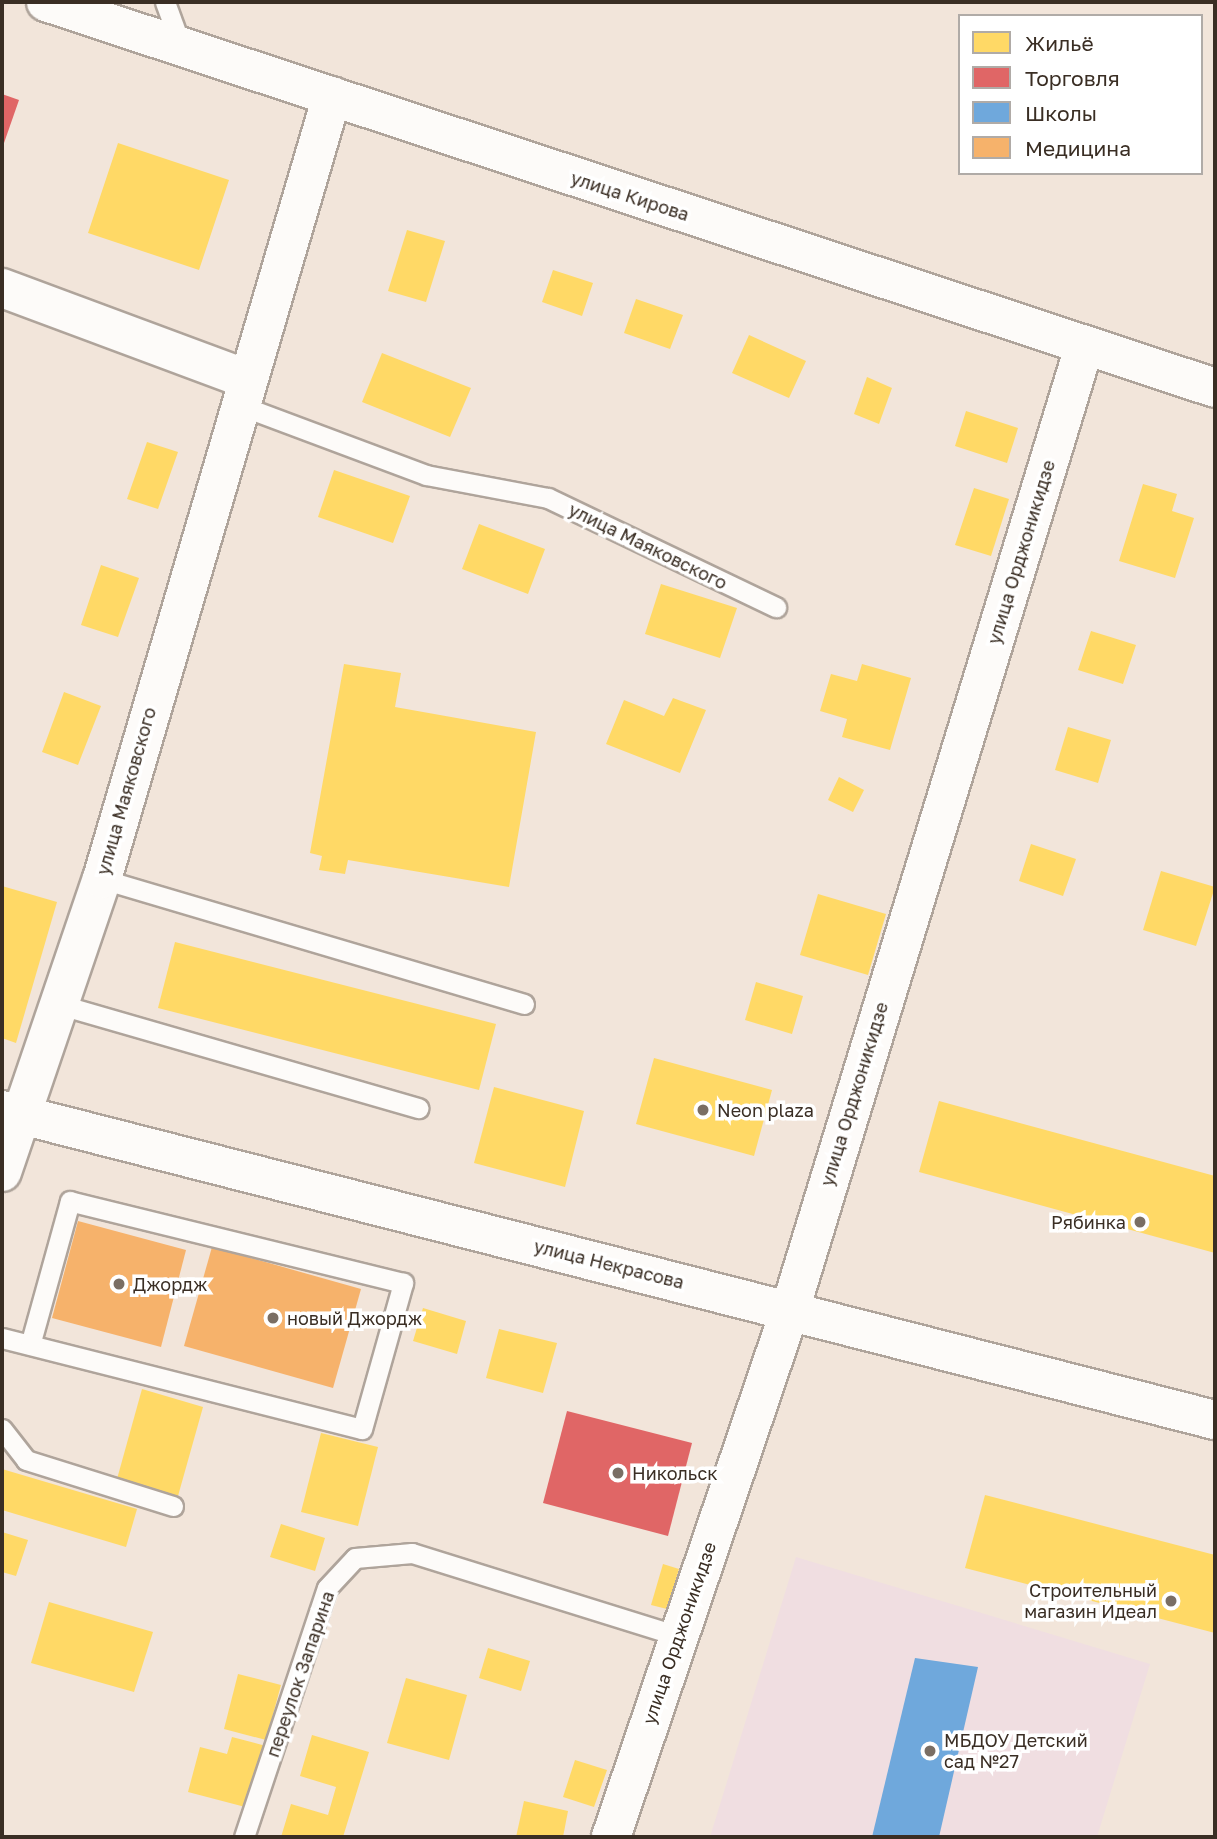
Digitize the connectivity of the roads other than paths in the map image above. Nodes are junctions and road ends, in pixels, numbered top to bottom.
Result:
1 (46, 2) edge
2 (165, 2) edge
3 (180, 43) junction
4 (332, 96) junction
5 (2, 288) edge
6 (1084, 346) junction
7 (1215, 388) edge
8 (243, 392) junction
9 (776, 607) dead end
10 (102, 879) junction
11 (524, 1004) dead end
12 (61, 1005) junction
13 (418, 1108) dead end
14 (11, 1112) edge
15 (2, 1172) edge
16 (790, 1310) junction
17 (2, 1338) edge
18 (30, 1345) junction
19 (1215, 1420) edge
20 (2, 1429) edge
21 (173, 1506) dead end
22 (678, 1636) junction
23 (244, 1837) edge
24 (611, 1837) edge

1 - 3 main road, улица Кирова
2 - 3 lane
3 - 4 main road, улица Кирова
4 - 6 main road, улица Кирова
4 - 8 main road, улица Маяковского
5 - 8 main road
6 - 7 main road, улица Кирова
6 - 16 main road, улица Орджоникидзе
8 - 9 lane, улица Маяковского
8 - 10 main road, улица Маяковского
10 - 11 lane
10 - 12 main road, улица Маяковского
12 - 13 lane
12 - 14 main road, улица Маяковского
14 - 15 main road, улица Маяковского
14 - 16 main road, улица Некрасова
16 - 19 main road, улица Некрасова
16 - 22 main road, улица Орджоникидзе
17 - 18 lane
18 - 18 lane
20 - 21 lane
22 - 23 lane, переулок Запарина
22 - 24 main road, улица Орджоникидзе

